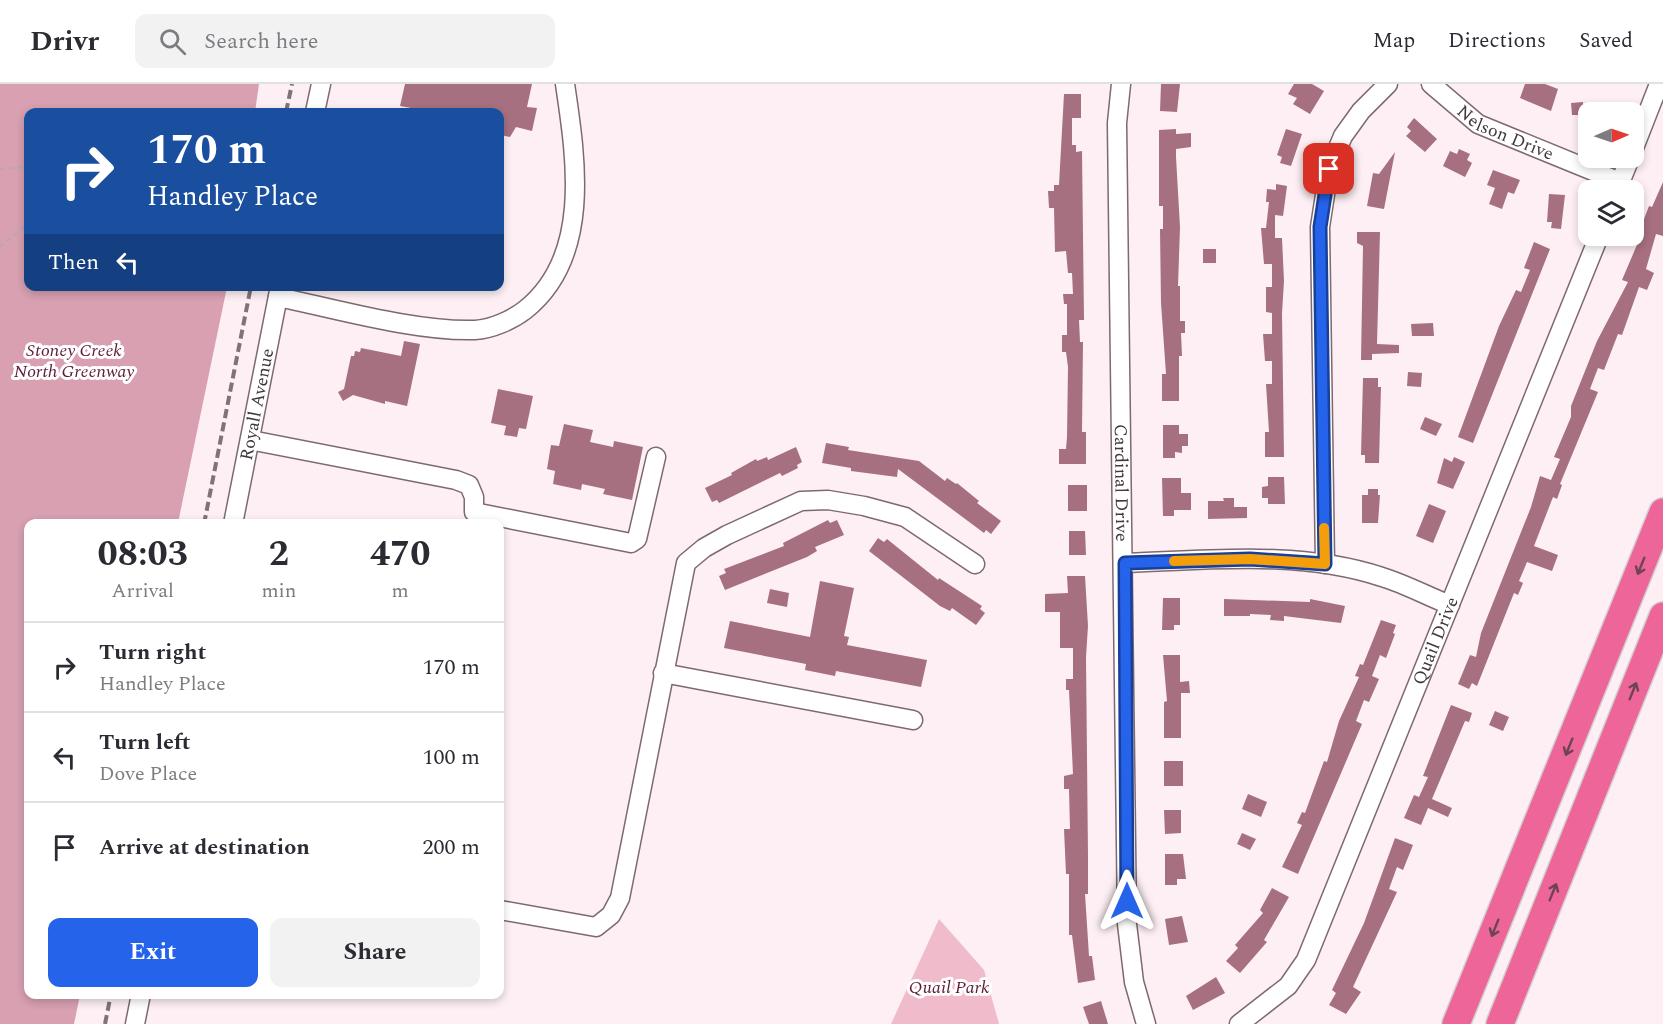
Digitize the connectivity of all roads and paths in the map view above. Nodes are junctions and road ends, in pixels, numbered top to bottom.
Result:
1 (321, 84) edge
2 (565, 84) edge
3 (1121, 84) edge
4 (1388, 84) edge
5 (1431, 84) edge
6 (1659, 84) edge
7 (316, 108) edge
8 (1644, 122) edge
9 (24, 167) edge
10 (0, 169) edge
11 (1604, 180) edge
12 (24, 227) edge
13 (1595, 246) edge
14 (0, 247) edge
15 (279, 292) edge
16 (250, 440) junction
17 (656, 457) dead end
18 (1663, 512) edge
19 (234, 519) edge
20 (1125, 563) junction
21 (975, 564) dead end
22 (1325, 564) junction
23 (1450, 605) junction
24 (1663, 616) edge
25 (663, 673) junction
26 (913, 720) dead end
27 (504, 911) edge
28 (140, 999) edge
29 (135, 1024) edge
30 (1146, 1024) edge
31 (1239, 1024) edge
32 (1456, 1024) edge
33 (1500, 1024) edge

1 - 7 street
2 - 15 street
3 - 20 street, Cardinal Drive
4 - 22 street
5 - 11 street, Nelson Drive
6 - 8 street
9 - 10 path
12 - 14 path
13 - 23 street, Quail Drive
15 - 16 street, Royall Avenue
16 - 17 street
16 - 19 street, Royall Avenue
18 -> 32 highway
20 - 22 street
20 - 30 street, Cardinal Drive
21 - 25 street
22 - 23 street
23 - 31 street, Quail Drive
33 -> 24 highway
25 - 26 street
25 - 27 street
28 - 29 street

